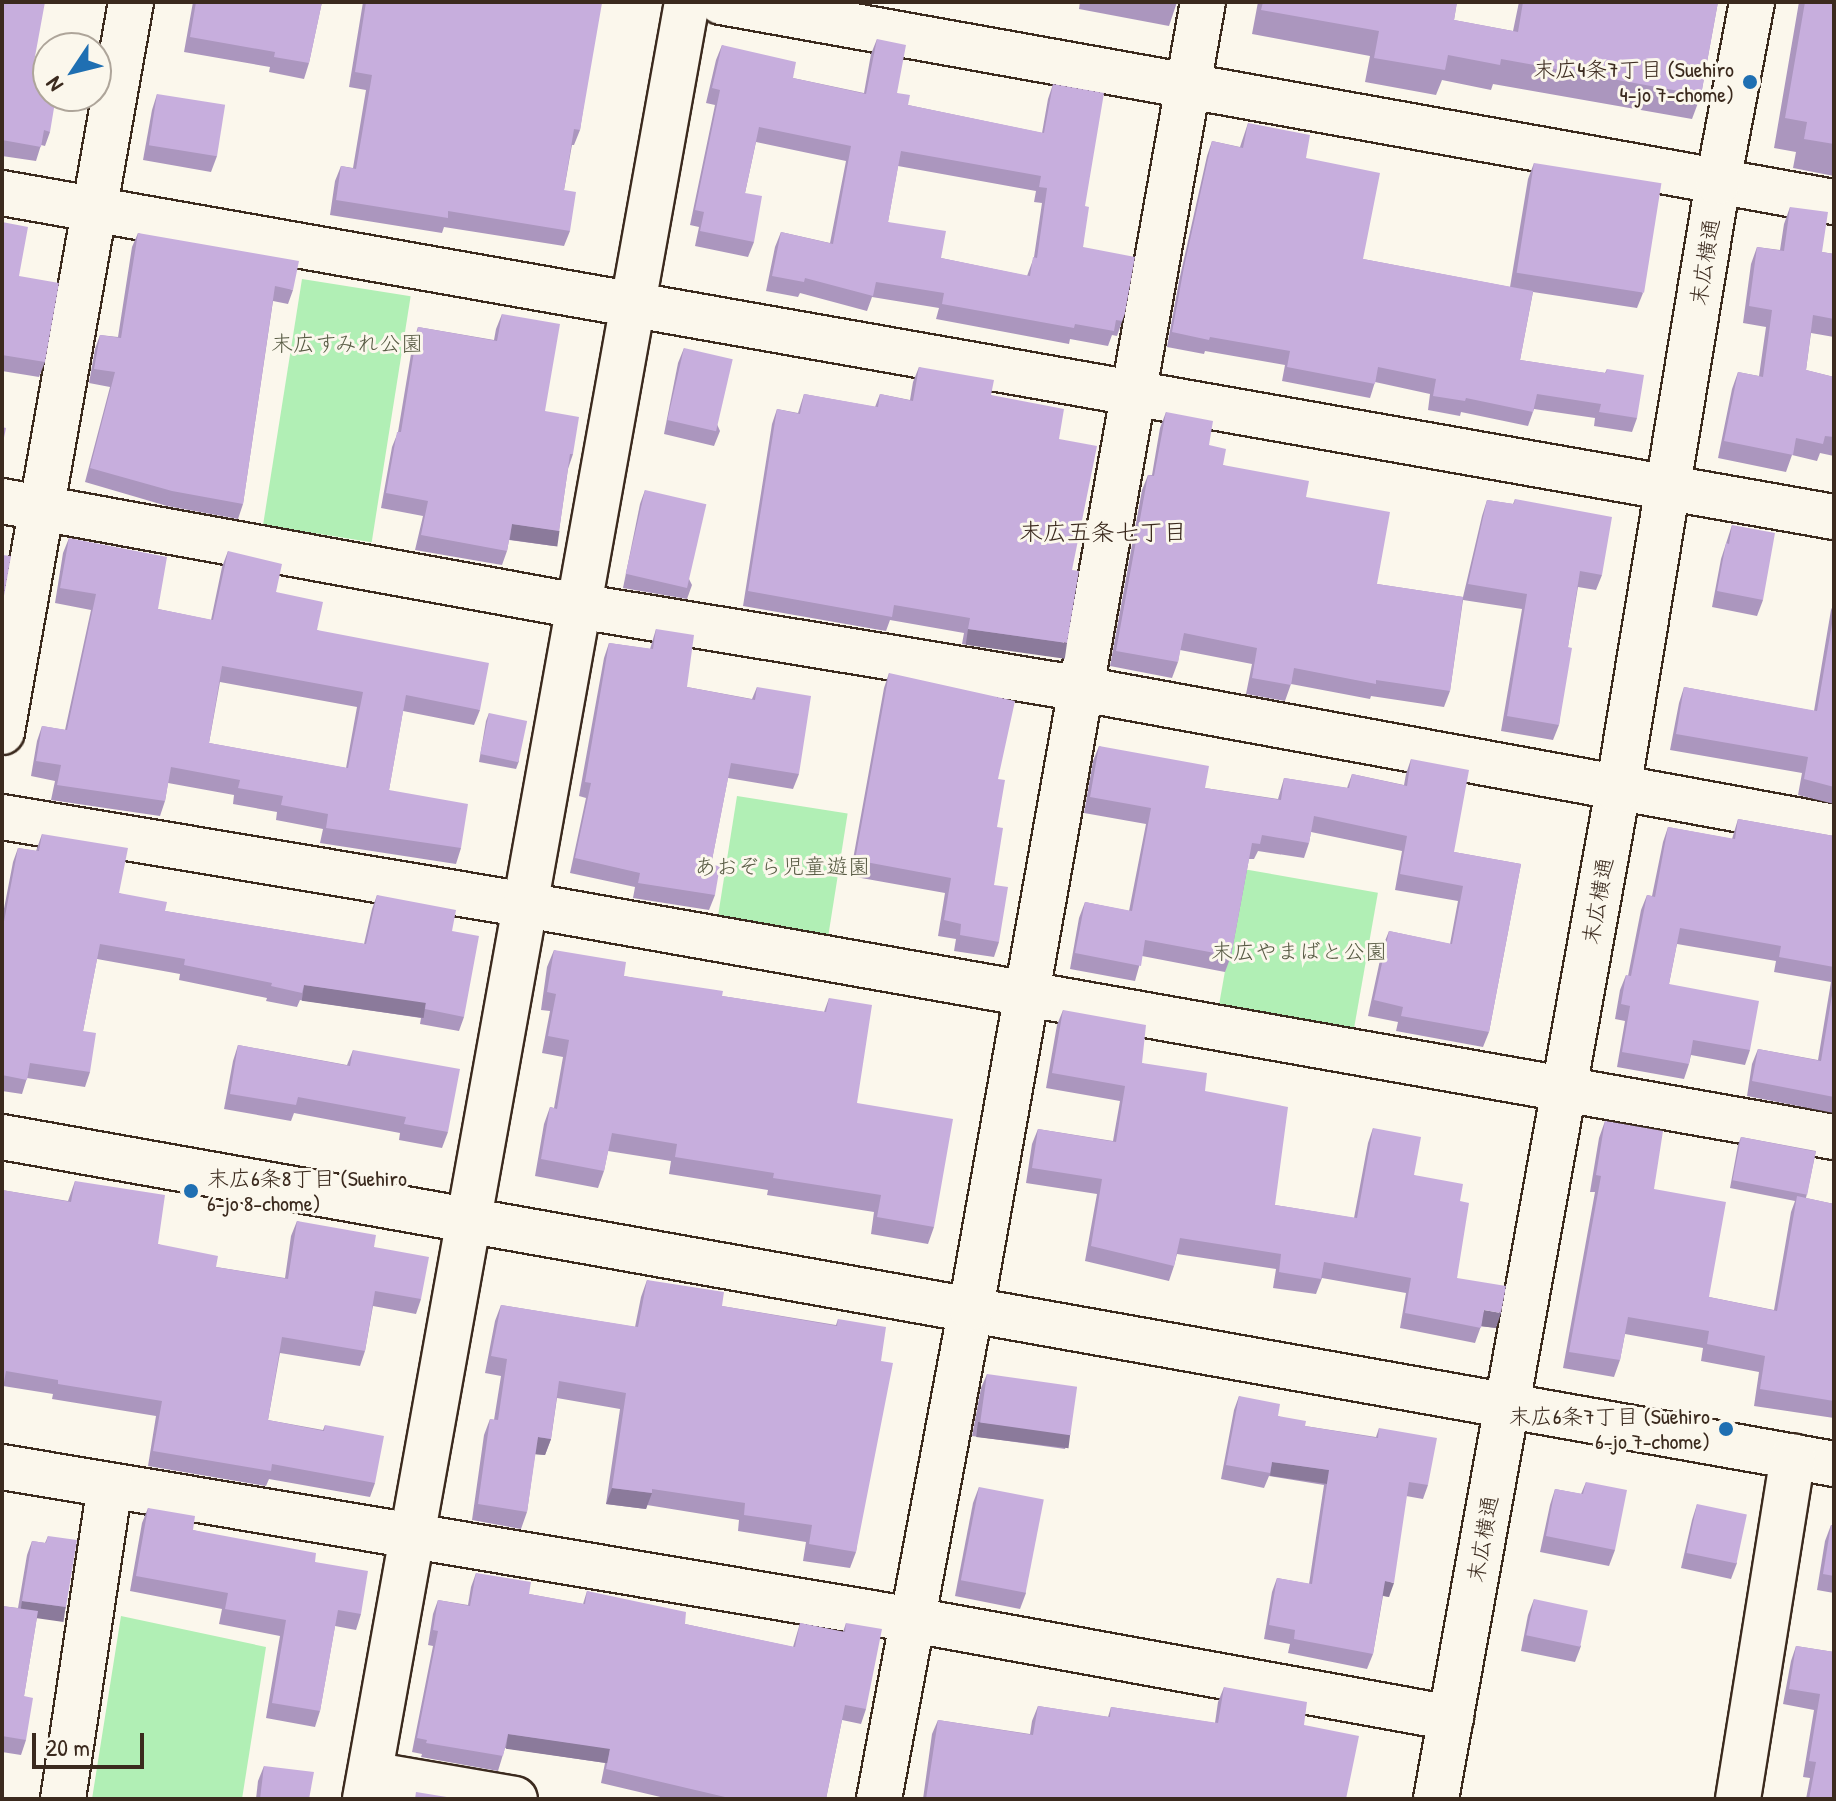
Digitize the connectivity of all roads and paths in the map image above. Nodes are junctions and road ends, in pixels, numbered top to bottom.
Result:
1 (131, 2) edge
2 (687, 2) edge
3 (721, 2) edge
4 (1203, 2) edge
5 (1752, 2) edge
6 (1189, 85) junction
7 (1718, 182) junction
8 (2, 193) edge
9 (1834, 202) edge
10 (94, 210) junction
11 (632, 301) junction
12 (1132, 390) junction
13 (1667, 488) junction
14 (21, 504) edge
15 (1834, 517) edge
16 (578, 606) junction
17 (1082, 689) junction
18 (2, 732) edge
19 (1618, 790) junction
20 (2, 817) edge
21 (1834, 827) edge
22 (526, 905) junction
23 (1026, 993) junction
24 (1564, 1087) junction
25 (2, 1137) edge
26 (1834, 1137) edge
27 (471, 1219) junction
28 (971, 1308) junction
29 (1508, 1403) junction
30 (1814, 1460) edge
31 (2, 1467) edge
32 (110, 1486) junction
33 (415, 1536) junction
34 (913, 1620) junction
35 (1451, 1718) junction
36 (368, 1786) edge
37 (63, 1799) edge
38 (515, 1799) edge
39 (879, 1799) edge
40 (1436, 1799) edge
41 (1738, 1799) edge

1 - 10 street
2 - 11 street
3 - 6 street
4 - 6 street
5 - 7 street, 末広横通
6 - 7 street
6 - 12 street
7 - 9 street
7 - 13 street, 末広横通
8 - 10 street
10 - 11 street
10 - 14 street
11 - 12 street
11 - 16 street
12 - 13 street
12 - 17 street
13 - 15 street
13 - 19 street, 末広横通
14 - 16 street
14 - 18 street
16 - 17 street
16 - 22 street
17 - 19 street
17 - 23 street
19 - 21 street
19 - 24 street, 末広横通
20 - 22 street
22 - 23 street
22 - 27 street
23 - 24 street
23 - 28 street
24 - 26 street
24 - 29 street, 末広横通
25 - 27 street
27 - 28 street
27 - 33 street
28 - 29 street
28 - 34 street
29 - 30 street
29 - 35 street, 末広横通
30 - 41 street
31 - 32 street
32 - 33 street
32 - 37 street
33 - 34 street
33 - 36 street
34 - 35 street
34 - 39 street
35 - 40 street, 末広横通
36 - 38 street

